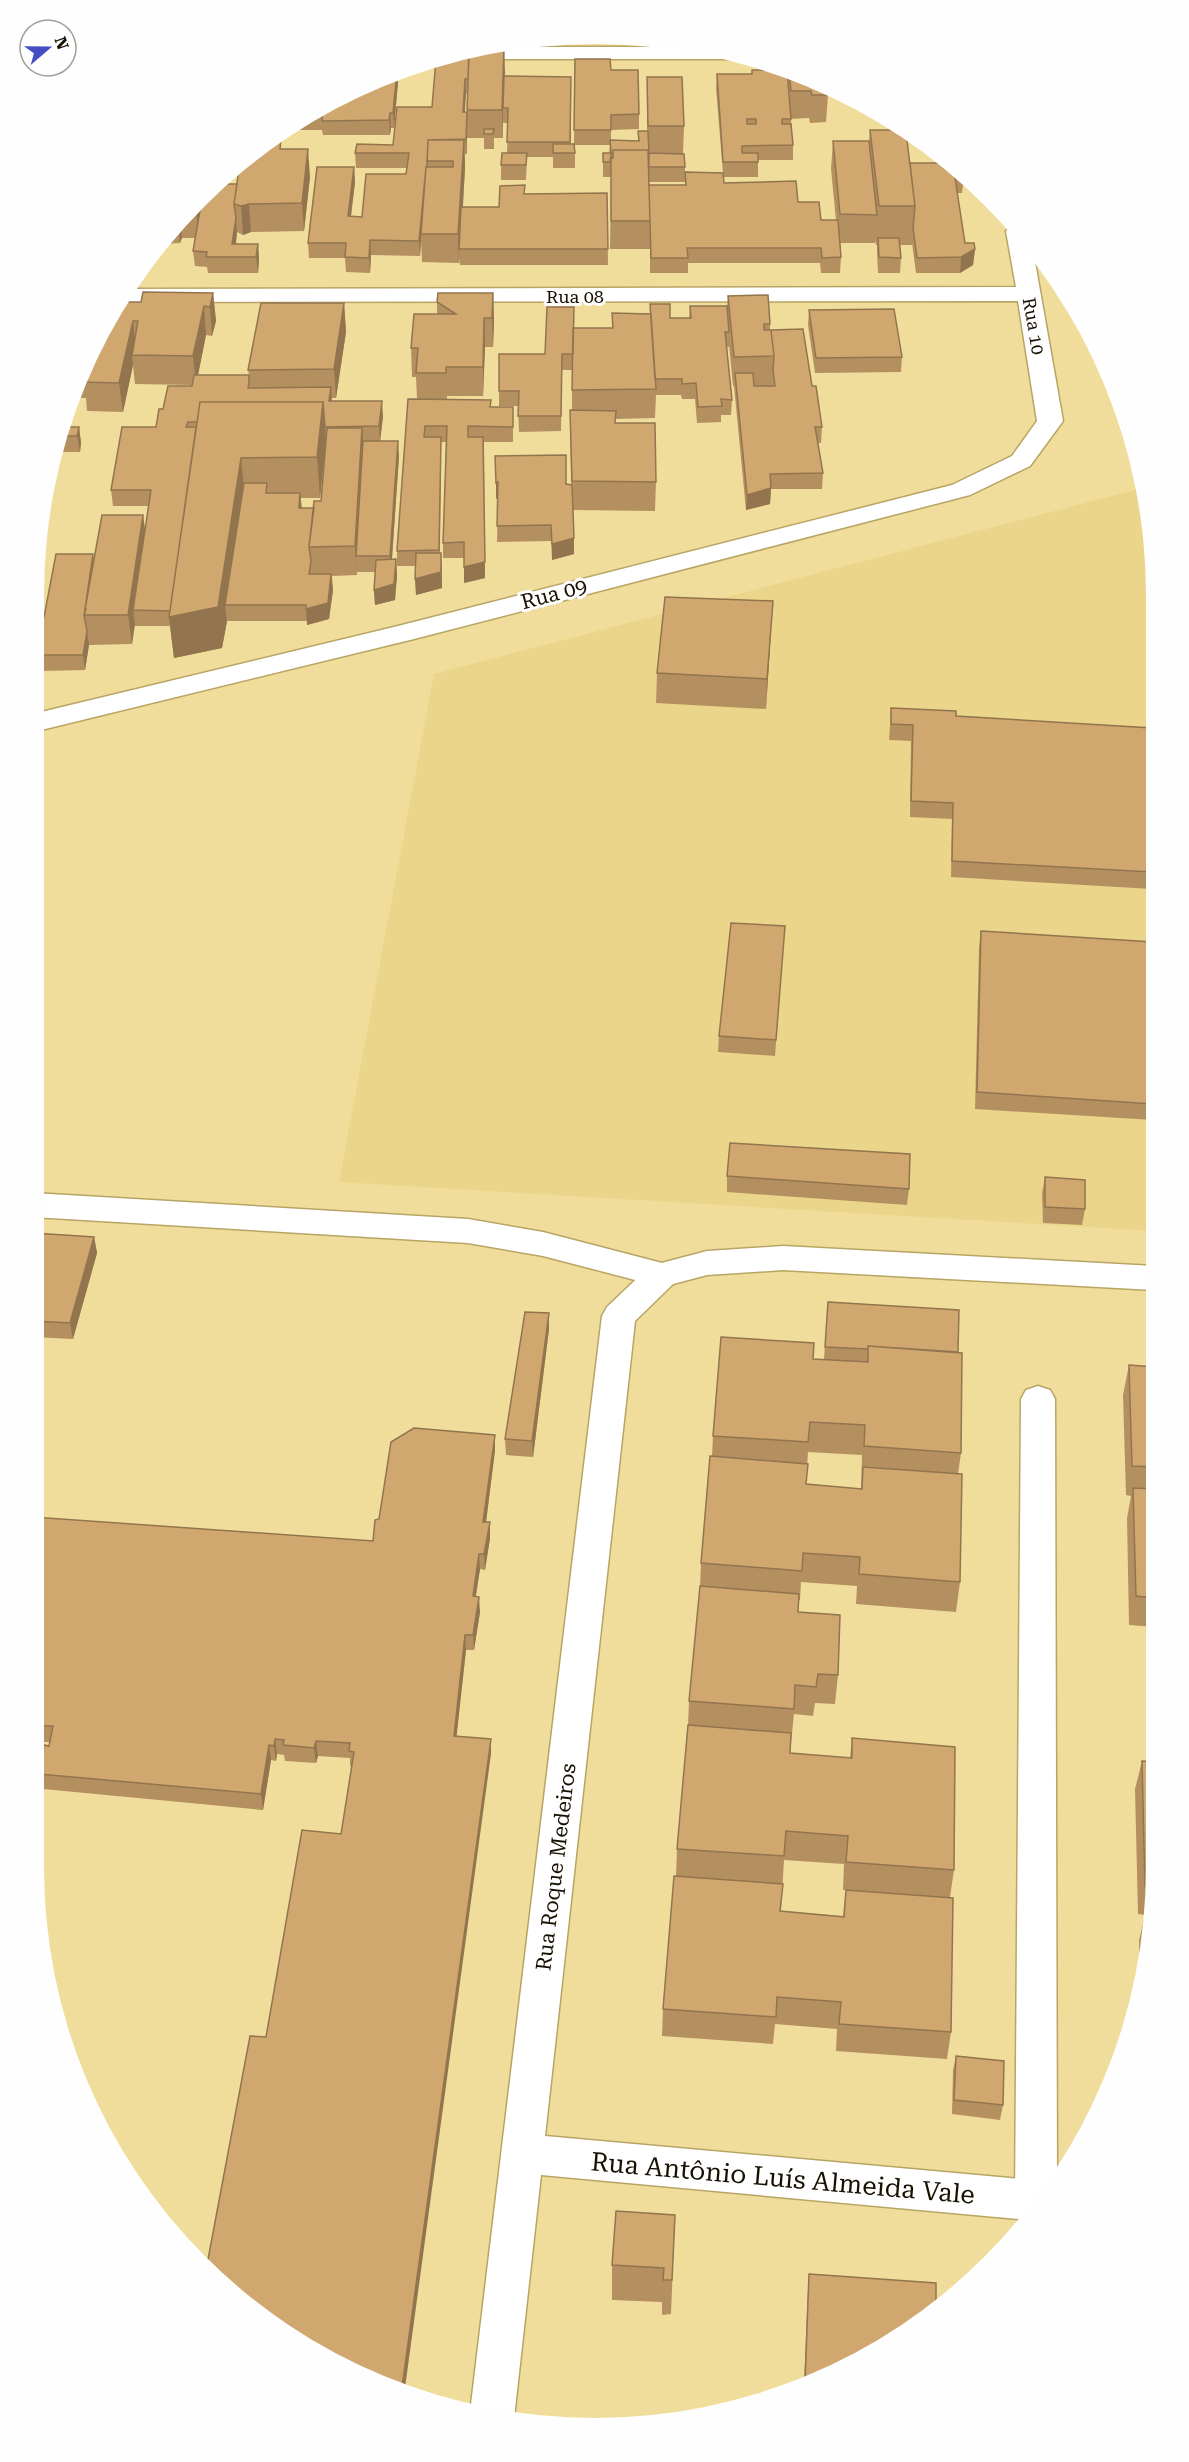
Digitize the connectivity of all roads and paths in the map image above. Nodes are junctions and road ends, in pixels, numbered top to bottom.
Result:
1 (493, 53) edge
2 (696, 53) edge
3 (1020, 245) edge
4 (1029, 294) junction
5 (131, 296) edge
6 (1050, 421) joint
7 (44, 720) edge
8 (44, 1205) edge
9 (662, 1275) junction
10 (1146, 1278) edge
11 (1038, 1399) dead end
12 (523, 2154) junction
13 (1040, 2192) edge
14 (1034, 2200) edge
15 (493, 2409) edge

1 - 2 street
3 - 4 street, Rua 10
4 - 5 street, Rua 08
4 - 6 street, Rua 10
6 - 7 street, Rua 09
8 - 9 street
9 - 10 street
9 - 12 street, Rua Roque Medeiros
11 - 13 street
12 - 14 street, Rua Antônio Luís Almeida Vale
12 - 15 street, Rua Roque Medeiros

